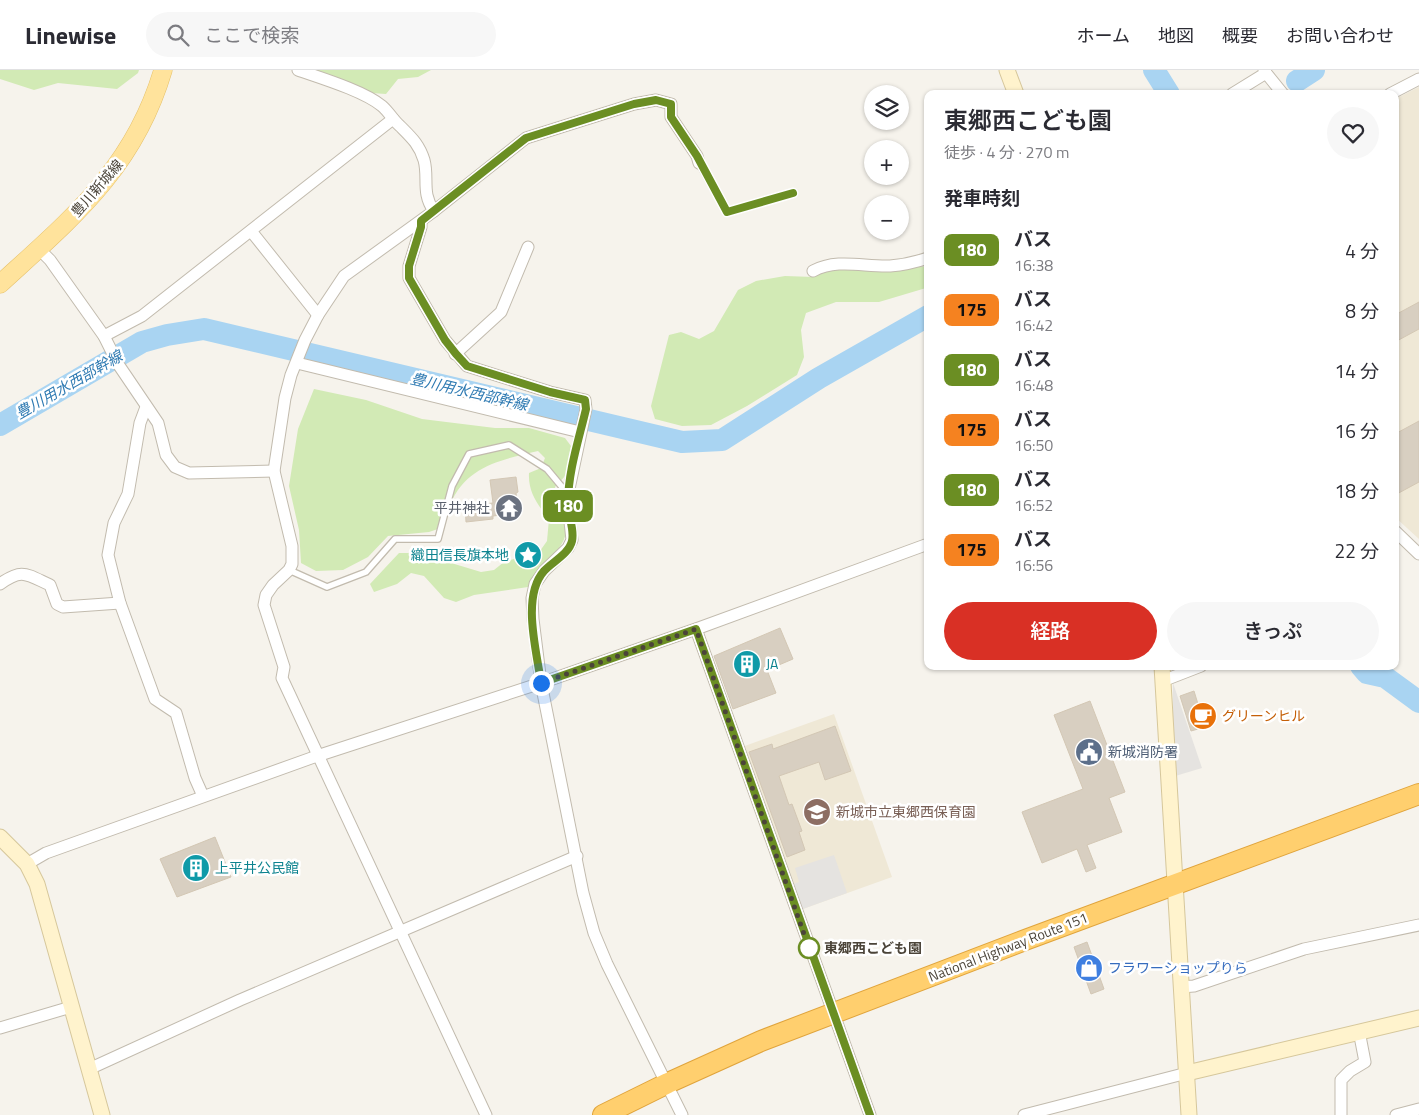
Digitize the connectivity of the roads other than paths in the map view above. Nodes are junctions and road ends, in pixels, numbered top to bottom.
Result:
1 (163, 70) edge
2 (298, 70) edge
3 (1007, 70) edge
4 (1265, 72) edge
5 (1419, 79) edge
6 (1014, 90) edge
7 (1238, 90) edge
8 (1280, 90) edge
9 (1398, 90) edge
10 (393, 119) junction
11 (699, 163) joint
12 (793, 193) dead end
13 (434, 211) junction
14 (421, 221) junction
15 (250, 231) junction
16 (528, 247) dead end
17 (38, 248) junction
18 (924, 259) edge
19 (813, 271) dead end
20 (0, 284) edge
21 (318, 315) junction
22 (107, 342) junction
23 (456, 354) junction
24 (298, 361) junction
25 (146, 407) junction
26 (581, 430) junction
27 (274, 471) junction
28 (569, 490) junction
29 (1399, 536) edge
30 (924, 545) edge
31 (1419, 554) edge
32 (289, 570) junction
33 (0, 584) edge
34 (120, 603) junction
35 (696, 629) junction
36 (1179, 670) edge
37 (1163, 673) edge
38 (541, 683) junction
39 (317, 756) junction
40 (1419, 794) edge
41 (203, 796) junction
42 (0, 837) edge
43 (577, 856) junction
44 (27, 864) junction
45 (1176, 884) junction
46 (1419, 925) edge
47 (400, 930) junction
48 (1182, 987) junction
49 (71, 1007) junction
50 (833, 1014) junction
51 (1419, 1018) edge
52 (0, 1028) edge
53 (1359, 1031) junction
54 (90, 1069) junction
55 (1187, 1073) junction
56 (668, 1083) junction
57 (1419, 1110) edge
58 (102, 1115) edge
59 (486, 1115) edge
60 (603, 1115) edge
61 (682, 1115) edge
62 (870, 1115) edge
63 (1024, 1115) edge
64 (1189, 1115) edge
65 (1341, 1115) edge
66 (1396, 1115) edge

1 - 17 main road, 豊川新城線
2 - 10 street
3 - 6 street
4 - 7 street
4 - 8 street
5 - 9 street
10 - 13 street
10 - 15 street
11 - 12 lane
11 - 13 street
13 - 14 street
14 - 21 street
14 - 23 street
15 - 21 street
15 - 22 street
16 - 23 street
17 - 20 main road, 豊川新城線
17 - 22 street
18 - 19 street
21 - 24 street
22 - 25 street
23 - 26 street
24 - 26 street
24 - 27 street
25 - 27 street
25 - 34 street
26 - 28 street
27 - 32 street
28 - 32 lane
28 - 38 street
29 - 31 street
30 - 35 street
32 - 39 street
33 - 34 street
34 - 41 street
35 - 38 street
35 - 50 street
36 - 37 street
37 - 45 street
38 - 39 street
38 - 43 street
39 - 41 street
39 - 47 street
40 - 45 highway, National Highway Route 151
41 - 44 street
42 - 44 street
43 - 47 street
43 - 56 street
44 - 49 street
45 - 48 street
45 - 50 highway, National Highway Route 151
46 - 48 street
47 - 54 street
47 - 59 street
48 - 55 street
49 - 52 street
49 - 54 street
50 - 56 highway, National Highway Route 151
50 - 62 street
51 - 53 street
53 - 55 street
53 - 65 street
54 - 58 street
55 - 63 street
55 - 64 street
56 - 60 highway, National Highway Route 151
56 - 61 street
57 - 66 street

